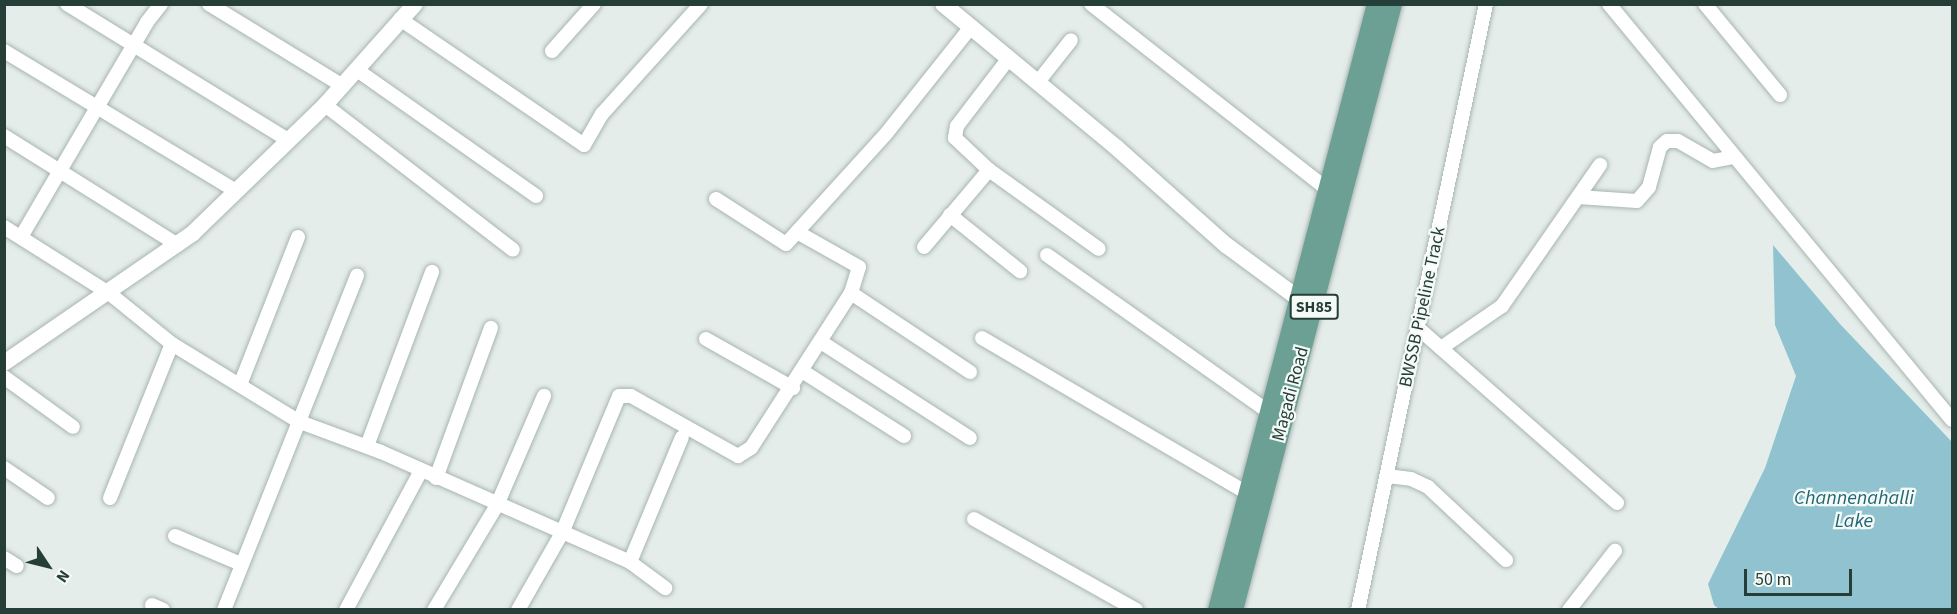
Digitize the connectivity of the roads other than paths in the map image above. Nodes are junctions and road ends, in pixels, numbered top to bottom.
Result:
1 (67, 4) edge
2 (161, 4) edge
3 (209, 4) edge
4 (415, 4) edge
5 (594, 4) edge
6 (700, 4) edge
7 (943, 4) edge
8 (1091, 4) edge
9 (1376, 4) edge
10 (1393, 4) edge
11 (1486, 4) edge
12 (1609, 4) edge
13 (1706, 4) edge
14 (400, 20) junction
15 (971, 27) junction
16 (1071, 40) dead end
17 (134, 44) junction
18 (4, 51) edge
19 (552, 51) dead end
20 (1009, 58) junction
21 (357, 70) junction
22 (1038, 82) junction
23 (343, 86) junction
24 (1780, 95) dead end
25 (325, 105) junction
26 (97, 106) junction
27 (4, 136) edge
28 (288, 140) junction
29 (1733, 157) junction
30 (1600, 165) dead end
31 (989, 170) junction
32 (59, 171) junction
33 (1328, 190) junction
34 (236, 191) junction
35 (536, 196) dead end
36 (1578, 197) junction
37 (716, 200) dead end
38 (950, 215) junction
39 (4, 227) edge
40 (797, 232) junction
41 (21, 237) junction
42 (298, 237) dead end
43 (178, 245) junction
44 (924, 246) dead end
45 (1099, 249) dead end
46 (513, 250) dead end
47 (1047, 255) dead end
48 (1020, 270) dead end
49 (432, 272) dead end
50 (357, 276) dead end
51 (109, 293) junction
52 (851, 293) junction
53 (1306, 305) junction
54 (491, 328) dead end
55 (1419, 328) junction
56 (982, 338) dead end
57 (706, 339) dead end
58 (821, 342) junction
59 (172, 344) junction
60 (1441, 348) junction
61 (4, 363) edge
62 (802, 371) junction
63 (970, 372) dead end
64 (4, 377) edge
65 (240, 385) junction
66 (793, 388) junction
67 (544, 396) dead end
68 (1270, 413) junction
69 (1953, 420) edge
70 (300, 422) junction
71 (73, 427) dead end
72 (904, 436) dead end
73 (682, 437) dead end
74 (970, 438) dead end
75 (367, 446) junction
76 (4, 468) edge
77 (421, 471) junction
78 (1387, 476) junction
79 (436, 478) junction
80 (1247, 493) junction
81 (48, 498) dead end
82 (110, 498) dead end
83 (1617, 503) dead end
84 (497, 505) junction
85 (974, 519) dead end
86 (562, 533) junction
87 (175, 536) dead end
88 (1615, 551) dead end
89 (4, 558) edge
90 (1506, 560) dead end
91 (630, 562) junction
92 (241, 564) junction
93 (17, 566) dead end
94 (665, 588) dead end
95 (224, 609) edge
96 (346, 609) edge
97 (434, 609) edge
98 (518, 609) edge
99 (1136, 609) edge
100 (1217, 609) edge
101 (1234, 609) edge
102 (1358, 609) edge
103 (1569, 609) edge

1 - 17 street
2 - 17 street
3 - 23 street
4 - 14 street
5 - 19 street
6 - 14 street
7 - 15 street
8 - 33 street
9 - 33 main road, Magadi Road / SH85
10 - 53 main road, Magadi Road / SH85
11 - 55 street, BWSSB Pipeline Track
12 - 29 street
13 - 24 street
14 - 21 street
15 - 20 street
15 - 40 street
16 - 22 street
17 - 26 street
17 - 28 street
18 - 26 street
20 - 22 street
20 - 31 street
21 - 23 street
21 - 35 street
22 - 53 street
23 - 25 street
25 - 28 street
25 - 46 street
26 - 32 street
26 - 34 street
27 - 32 street
28 - 34 street
29 - 36 street
29 - 69 street
30 - 36 street
31 - 38 street
31 - 45 street
32 - 41 street
32 - 43 street
33 - 53 main road, Magadi Road / SH85
34 - 43 street
36 - 60 street
37 - 40 street
38 - 44 street
38 - 48 street
39 - 41 street
40 - 52 street
41 - 51 street
42 - 65 street
43 - 51 street
47 - 68 street
49 - 75 street
50 - 70 street
51 - 59 street
51 - 61 street
52 - 58 street
52 - 63 street
53 - 68 main road, Magadi Road / SH85
53 - 101 main road, Magadi Road / SH85
54 - 79 street
55 - 60 street
55 - 78 street, BWSSB Pipeline Track
56 - 80 street
57 - 66 street
58 - 62 street
58 - 74 street
59 - 65 street
59 - 82 street
60 - 83 street
62 - 66 street
62 - 72 street
64 - 71 street
65 - 70 street
66 - 86 street
67 - 84 street
68 - 80 main road, Magadi Road / SH85
70 - 75 street
70 - 92 street
73 - 91 street
75 - 77 street
76 - 81 street
77 - 79 street
77 - 96 street
78 - 90 street
78 - 102 street, BWSSB Pipeline Track
79 - 84 street
80 - 100 main road, Magadi Road / SH85
84 - 86 street
84 - 97 street
85 - 99 street
86 - 91 street
86 - 98 street
87 - 92 street
88 - 103 street
89 - 93 street
91 - 94 street
92 - 95 street

